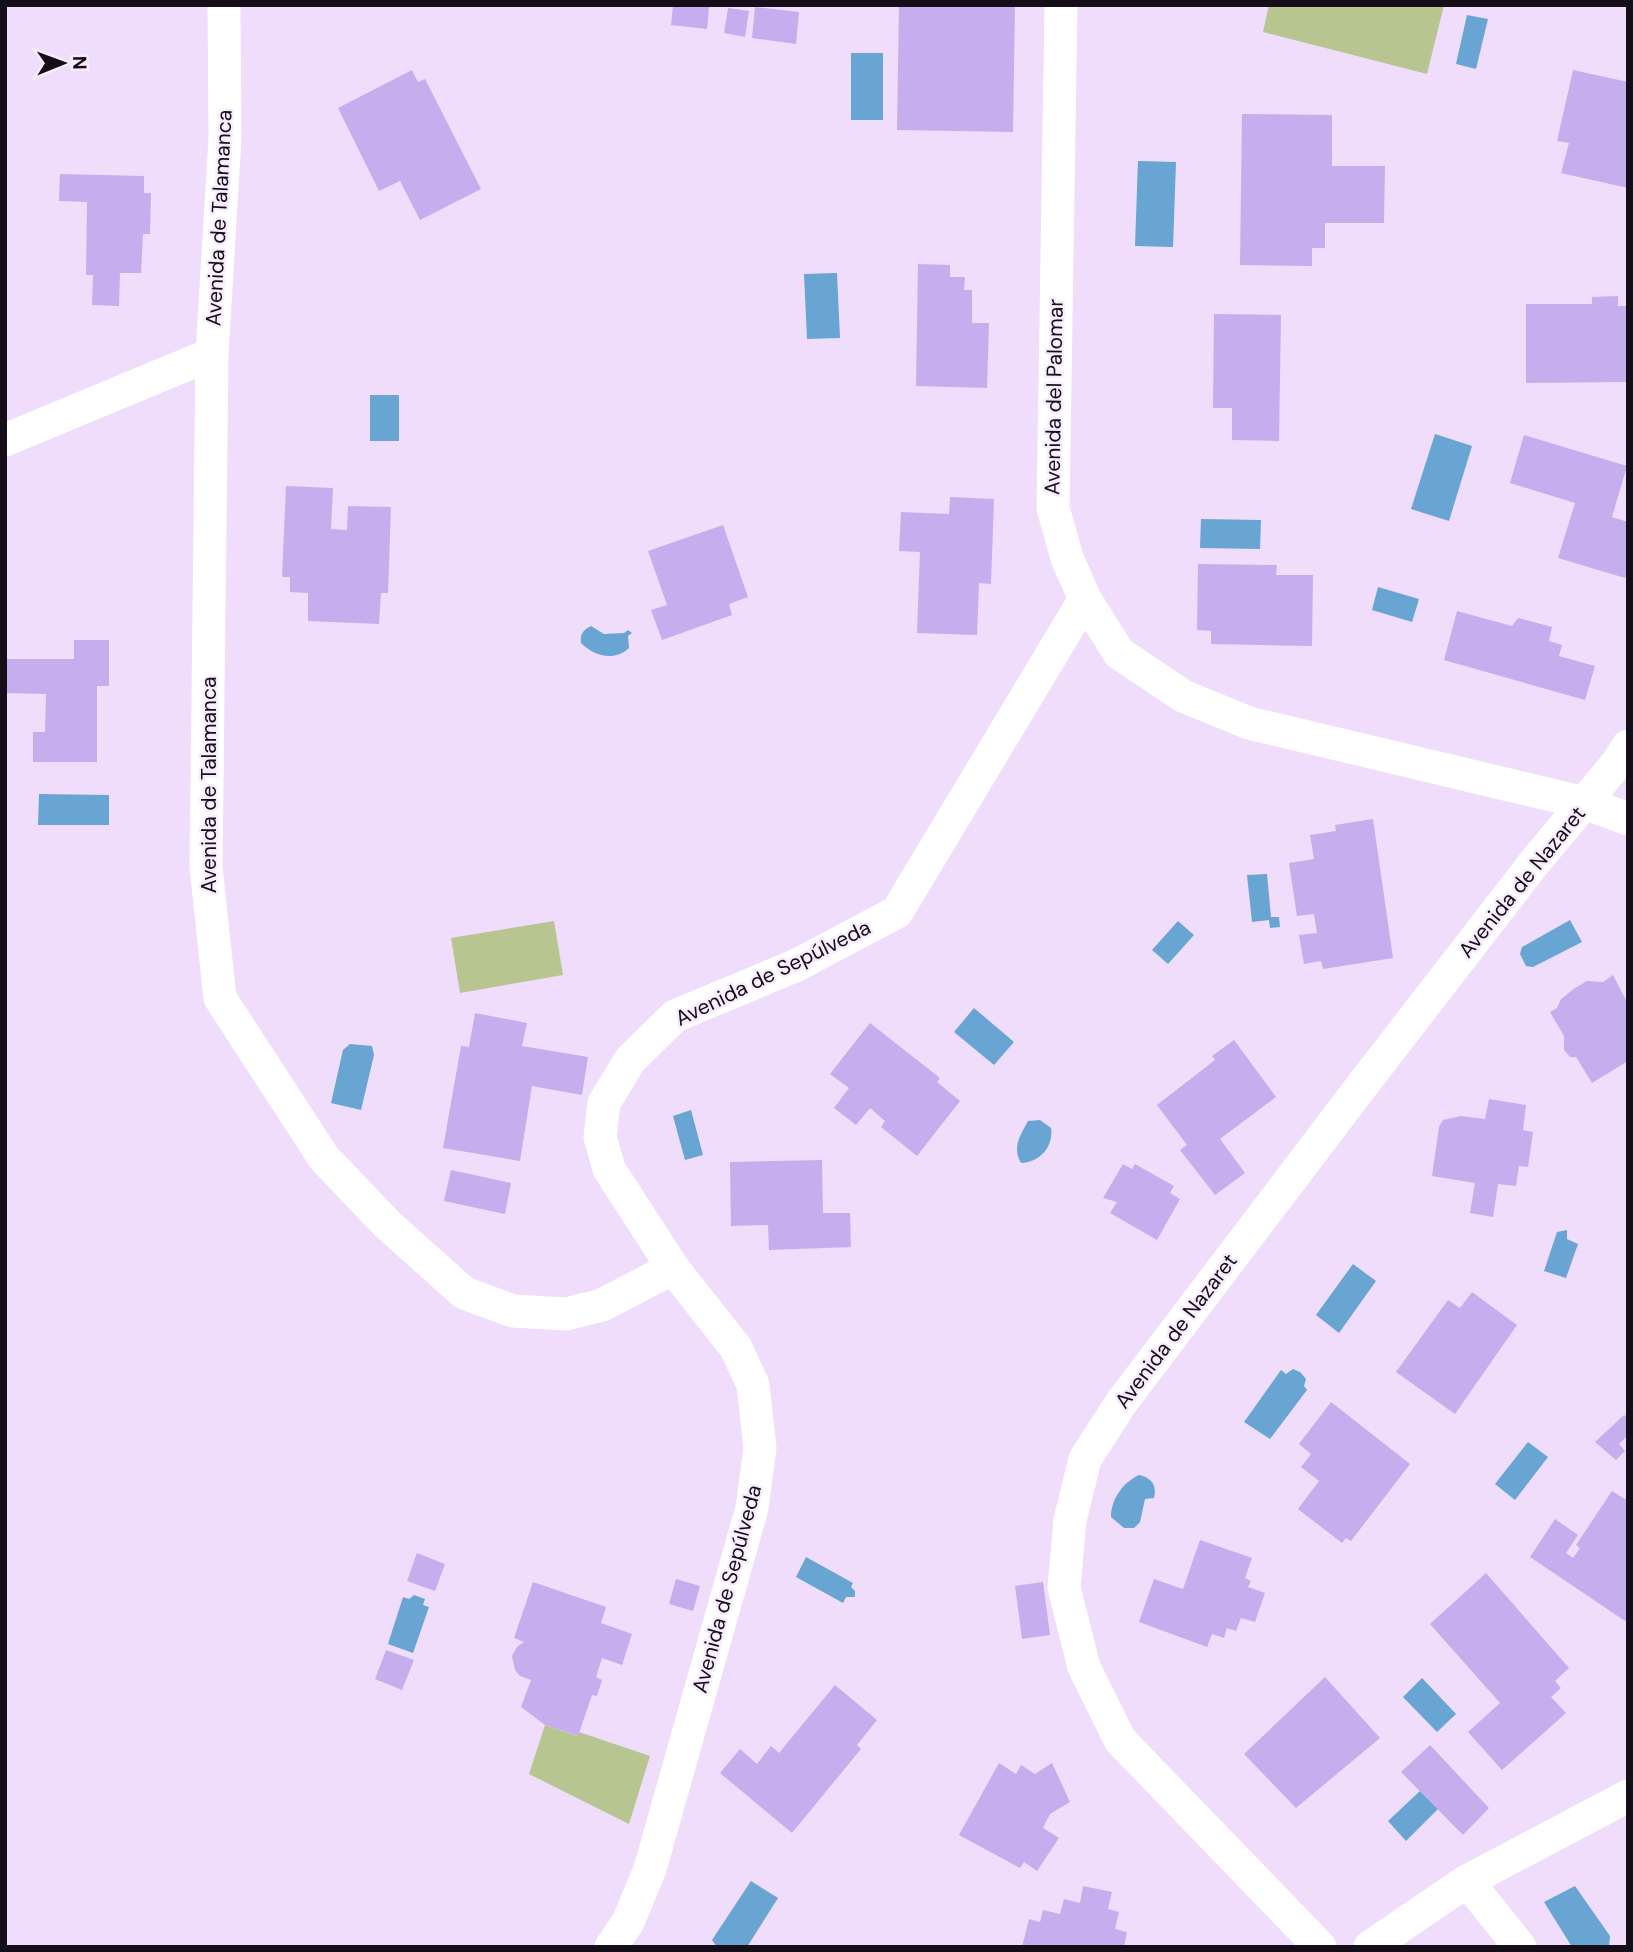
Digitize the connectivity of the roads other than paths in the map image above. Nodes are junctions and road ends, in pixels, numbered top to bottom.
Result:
1 (224, 5) edge
2 (1061, 5) edge
3 (212, 354) junction
4 (5, 440) edge
5 (1085, 598) junction
6 (1628, 746) edge
7 (1585, 803) junction
8 (1628, 819) edge
9 (673, 1268) junction
10 (1628, 1796) edge
11 (1467, 1881) junction
12 (611, 1947) edge
13 (1320, 1947) edge
14 (1370, 1947) edge
15 (1520, 1947) edge

1 - 3 street, Avenida de Talamanca
2 - 5 street, Avenida del Palomar
3 - 4 street
3 - 9 street, Avenida de Talamanca
5 - 7 street, Avenida del Palomar
5 - 9 street, Avenida de Sepúlveda
6 - 7 street, Avenida de Nazaret
7 - 8 street, Avenida del Palomar
7 - 13 street, Avenida de Nazaret
9 - 12 street, Avenida de Sepúlveda
10 - 11 street
11 - 14 street
11 - 15 street

